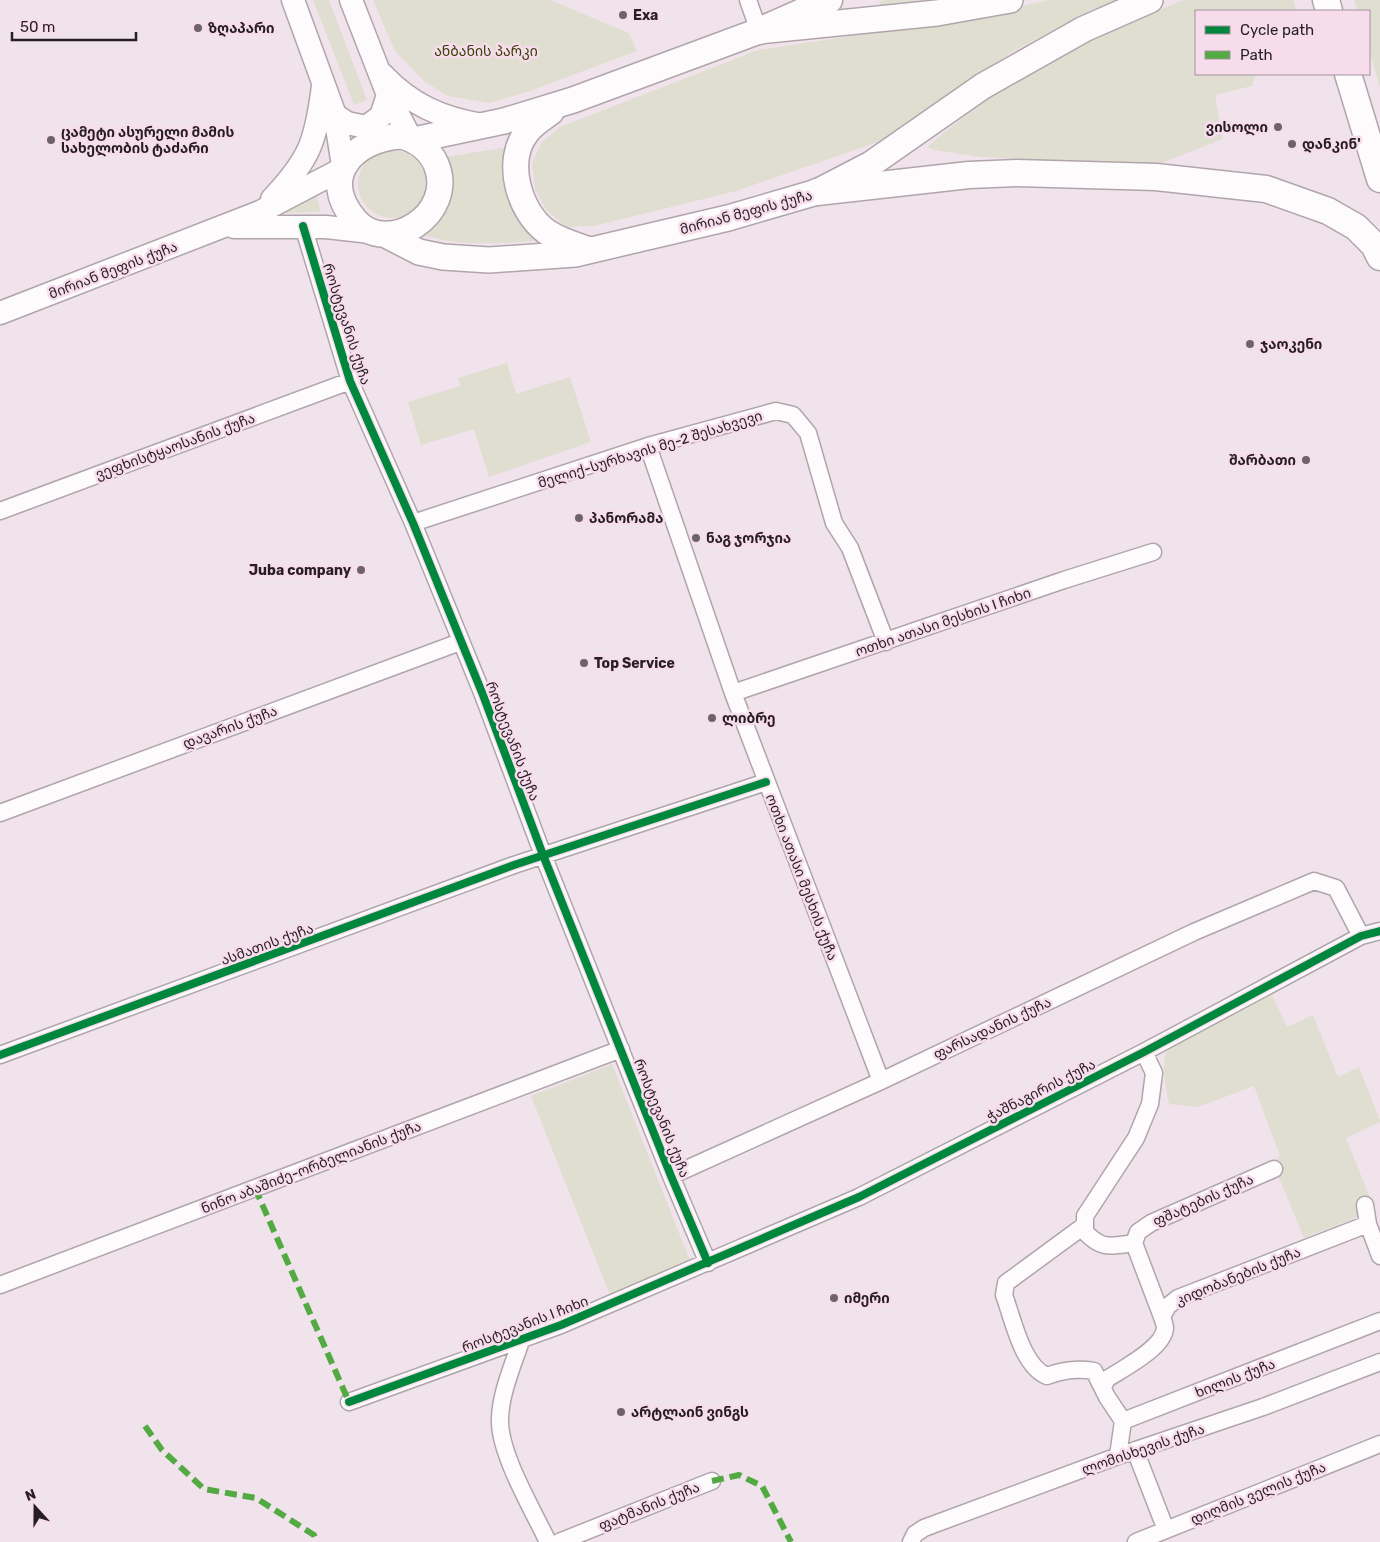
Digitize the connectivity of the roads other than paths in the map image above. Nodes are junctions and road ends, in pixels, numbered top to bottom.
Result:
1 (293, 0) edge
2 (351, 0) edge
3 (748, 0) edge
4 (829, 0) edge
5 (1010, 0) edge
6 (1150, 0) edge
7 (759, 31) junction
8 (378, 69) junction
9 (1348, 75) edge
10 (324, 80) junction
11 (388, 95) junction
12 (573, 100) junction
13 (336, 115) junction
14 (485, 125) junction
15 (413, 139) junction
16 (342, 168) junction
17 (1380, 179) edge
18 (817, 192) junction
19 (260, 212) junction
20 (226, 226) junction
21 (303, 226) junction
22 (378, 234) junction
23 (594, 251) junction
24 (1380, 256) edge
25 (0, 314) edge
26 (350, 380) junction
27 (648, 446) junction
28 (0, 511) edge
29 (413, 523) junction
30 (1153, 552) dead end
31 (460, 642) junction
32 (886, 642) junction
33 (733, 693) junction
34 (766, 782) junction
35 (0, 812) edge
36 (543, 855) junction
37 (1380, 931) edge
38 (1361, 936) junction
39 (621, 1049) junction
40 (1144, 1052) junction
41 (0, 1055) edge
42 (881, 1080) junction
43 (1274, 1170) dead end
44 (671, 1176) junction
45 (1365, 1205) dead end
46 (1368, 1224) junction
47 (1085, 1225) junction
48 (1134, 1244) junction
49 (1380, 1256) edge
50 (708, 1263) junction
51 (0, 1285) edge
52 (1162, 1317) junction
53 (1380, 1321) edge
54 (521, 1341) junction
55 (1380, 1362) edge
56 (1103, 1387) junction
57 (349, 1402) dead end
58 (1123, 1421) junction
59 (1380, 1444) edge
60 (1135, 1450) junction
61 (1118, 1456) junction
62 (712, 1481) dead end
63 (1166, 1530) junction
64 (548, 1542) edge
65 (559, 1542) edge
66 (911, 1542) edge
67 (1136, 1542) edge

1 - 10 main road
2 - 8 main road
3 - 7 street
4 - 7 highway
5 - 7 main road
6 - 18 main road, მირიან მეფის ქუჩა
7 - 12 main road
8 - 11 main road
8 - 14 main road
9 - 17 highway
10 - 13 main road
10 - 19 main road
11 - 13 main road
11 - 15 main road
12 - 14 main road
12 - 23 main road
13 - 16 main road
14 - 15 main road
15 - 16 main road
15 - 22 main road
16 - 19 main road, მირიან მეფის ქუჩა
16 - 22 main road
18 - 23 main road, მირიან მეფის ქუჩა
18 - 24 highway
19 - 20 main road, მირიან მეფის ქუჩა
20 - 21 main road, მირიან მეფის ქუჩა
20 - 25 main road, მირიან მეფის ქუჩა
21 - 22 main road, მირიან მეფის ქუჩა
21 - 26 street, როსტევანის ქუჩა
22 - 23 main road, მირიან მეფის ქუჩა
26 - 28 street, ვეფხისტყაოსანის ქუჩა
26 - 29 street, როსტევანის ქუჩა
27 - 29 street, მელიქ-სურხავის მე-2 შესახვევი
27 - 32 street, მელიქ-სურხავის მე-2 შესახვევი
27 - 33 street, ოთხი ათასი მესხის ქუჩა
29 - 31 street, როსტევანის ქუჩა
30 - 32 street, ოთხი ათასი მესხის I ჩიხი
31 - 35 street, დავარის ქუჩა
31 - 36 street, როსტევანის ქუჩა
32 - 33 street, ოთხი ათასი მესხის I ჩიხი
33 - 34 street, ოთხი ათასი მესხის ქუჩა
34 - 36 street, ასმათის ქუჩა
34 - 42 street, ოთხი ათასი მესხის ქუჩა
36 - 39 street, როსტევანის ქუჩა
36 - 41 street, ასმათის ქუჩა
37 - 38 street, ჭაშნაგირის ქუჩა
38 - 40 street, ჭაშნაგირის ქუჩა
38 - 42 street, ფარსადანის ქუჩა
39 - 44 street, როსტევანის ქუჩა
39 - 51 street, ნინო აბაშიძე-ორბელიანის ქუჩა
40 - 47 street
40 - 50 street, ჭაშნაგირის ქუჩა
42 - 44 street, ფარსადანის ქუჩა
43 - 48 street, ფშატების ქუჩა
44 - 50 street, როსტევანის ქუჩა
45 - 46 street
46 - 49 street
46 - 52 street, კიდობანების ქუჩა
47 - 48 street
47 - 56 street
48 - 52 street
50 - 54 street, როსტევანის I ჩიხი
52 - 56 street, კიდობანების ქუჩა
53 - 58 street, ხილის ქუჩა
54 - 57 street, როსტევანის I ჩიხი
54 - 64 street
55 - 60 street, ლომისხევის ქუჩა
56 - 58 street
58 - 61 street
59 - 63 street, დიღმის ველის ქუჩა
60 - 61 street, ლომისხევის ქუჩა
60 - 63 street
61 - 66 street, ლომისხევის ქუჩა
62 - 65 street, ფატმანის ქუჩა
63 - 67 street, დიღმის ველის ქუჩა

